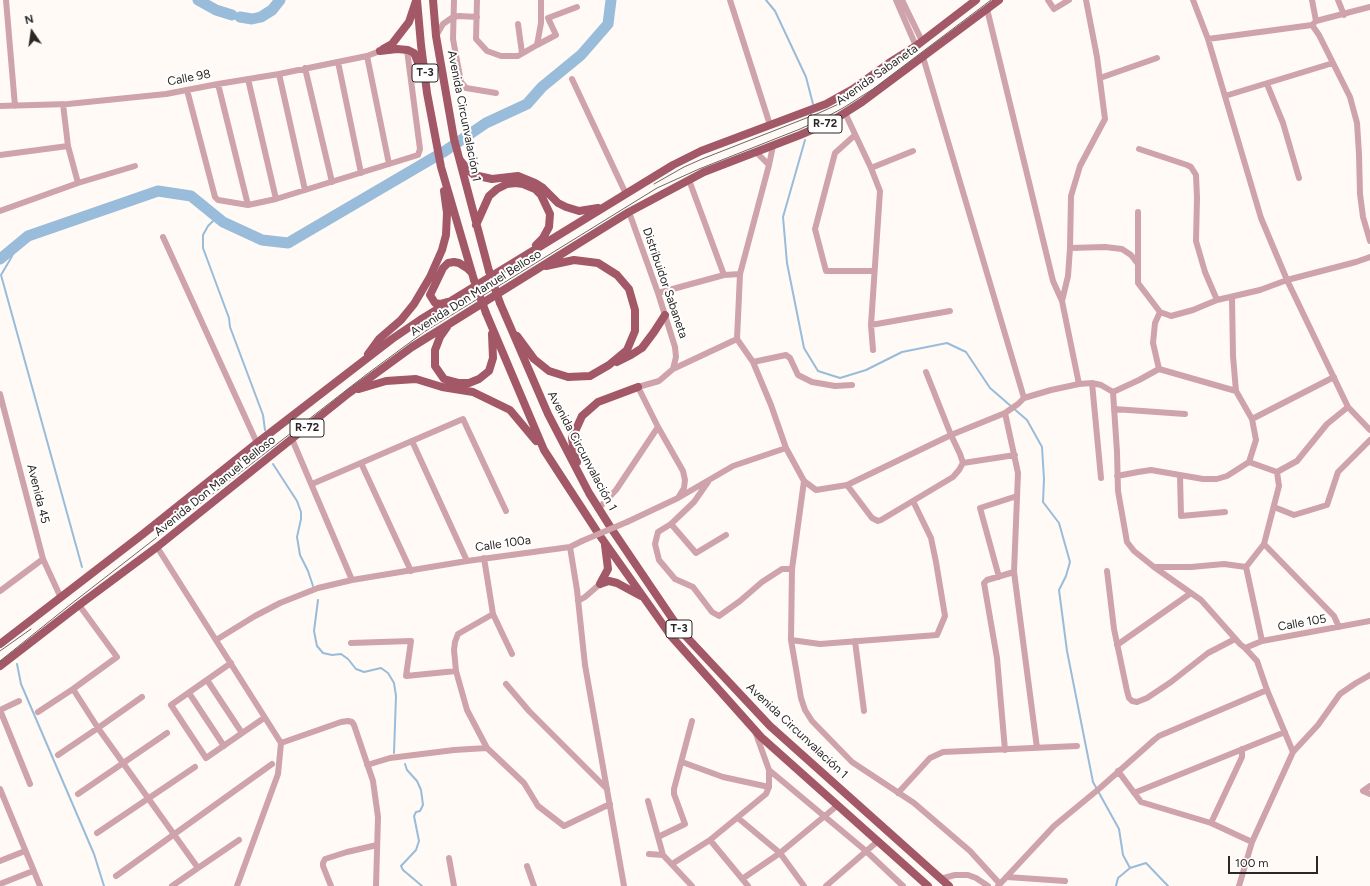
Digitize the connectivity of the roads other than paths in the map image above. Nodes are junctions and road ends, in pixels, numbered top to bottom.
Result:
1 (6, 0) edge
2 (417, 0) edge
3 (433, 0) edge
4 (454, 0) edge
5 (477, 0) edge
6 (541, 0) edge
7 (730, 0) edge
8 (896, 0) edge
9 (902, 0) edge
10 (976, 0) edge
11 (999, 0) edge
12 (1048, 0) edge
13 (1069, 0) edge
14 (1194, 0) edge
15 (1312, 0) edge
16 (1338, 0) edge
17 (1088, 1) edge
18 (577, 6) dead end
19 (1370, 8) edge
20 (987, 9) junction
21 (1344, 15) junction
22 (453, 17) junction
23 (477, 17) junction
24 (548, 18) junction
25 (541, 19) junction
26 (1314, 23) junction
27 (518, 24) dead end
28 (436, 36) junction
29 (1208, 39) junction
30 (919, 44) junction
31 (537, 45) junction
32 (407, 50) junction
33 (380, 51) junction
34 (522, 53) junction
35 (367, 56) junction
36 (923, 57) junction
37 (1157, 58) dead end
38 (338, 62) junction
39 (1333, 63) junction
40 (304, 68) junction
41 (279, 74) junction
42 (1100, 78) junction
43 (248, 79) junction
44 (572, 79) dead end
45 (218, 84) junction
46 (1267, 84) junction
47 (187, 90) junction
48 (496, 92) dead end
49 (428, 93) junction
50 (1225, 96) junction
51 (63, 104) junction
52 (0, 106) edge
53 (15, 106) junction
54 (845, 113) junction
55 (770, 125) junction
56 (856, 135) junction
57 (68, 146) junction
58 (773, 146) junction
59 (1139, 149) dead end
60 (914, 151) dead end
61 (756, 152) junction
62 (0, 155) edge
63 (457, 156) junction
64 (390, 164) junction
65 (769, 165) junction
66 (135, 166) dead end
67 (441, 167) junction
68 (871, 168) junction
69 (361, 173) junction
70 (1299, 178) dead end
71 (689, 180) junction
72 (332, 182) junction
73 (78, 183) junction
74 (305, 190) junction
75 (626, 194) junction
76 (276, 199) junction
77 (248, 205) junction
78 (605, 206) junction
79 (0, 211) edge
80 (629, 212) junction
81 (1138, 212) dead end
82 (476, 225) junction
83 (163, 237) dead end
84 (1370, 241) edge
85 (1070, 248) junction
86 (1370, 257) edge
87 (521, 258) junction
88 (1138, 264) junction
89 (540, 267) junction
90 (874, 272) junction
91 (740, 274) junction
92 (724, 276) junction
93 (473, 277) junction
94 (1287, 280) junction
95 (658, 293) junction
96 (1232, 298) junction
97 (1218, 300) junction
98 (450, 301) junction
99 (1062, 301) junction
100 (950, 311) dead end
101 (1160, 312) junction
102 (665, 315) junction
103 (451, 322) junction
104 (507, 322) junction
105 (871, 325) junction
106 (492, 330) junction
107 (737, 339) junction
108 (873, 350) dead end
109 (363, 362) junction
110 (753, 362) junction
111 (609, 365) junction
112 (673, 369) junction
113 (1159, 369) junction
114 (926, 372) dead end
115 (1334, 377) junction
116 (1092, 383) junction
117 (1078, 384) junction
118 (852, 385) dead end
119 (638, 387) junction
120 (1236, 391) junction
121 (1113, 392) junction
122 (349, 393) junction
123 (0, 394) edge
124 (1024, 398) junction
125 (1348, 407) junction
126 (1114, 409) junction
127 (1006, 412) junction
128 (3, 414) edge
129 (1185, 414) dead end
130 (1252, 419) junction
131 (658, 427) junction
132 (1370, 430) edge
133 (951, 435) junction
134 (292, 439) junction
135 (1370, 440) edge
136 (412, 441) junction
137 (257, 443) junction
138 (786, 448) junction
139 (544, 450) junction
140 (1014, 455) junction
141 (963, 462) junction
142 (1249, 462) junction
143 (361, 463) junction
144 (1277, 472) junction
145 (1180, 475) junction
146 (1117, 476) junction
147 (1101, 478) dead end
148 (710, 479) junction
149 (804, 481) junction
150 (312, 484) junction
151 (847, 485) junction
152 (589, 493) junction
153 (1017, 496) junction
154 (678, 498) junction
155 (913, 501) junction
156 (1274, 507) junction
157 (598, 509) junction
158 (506, 511) dead end
159 (1225, 512) dead end
160 (671, 524) junction
161 (726, 536) dead end
162 (605, 543) junction
163 (1264, 544) junction
164 (157, 547) junction
165 (570, 547) junction
166 (484, 558) junction
167 (43, 559) junction
168 (467, 560) junction
169 (1154, 567) junction
170 (1246, 567) junction
171 (792, 569) junction
172 (411, 571) junction
173 (1107, 571) dead end
174 (1014, 572) junction
175 (999, 577) junction
176 (352, 580) junction
177 (600, 584) junction
178 (0, 591) edge
179 (1191, 593) junction
180 (61, 598) junction
181 (644, 598) junction
182 (578, 601) junction
183 (79, 605) junction
184 (493, 614) junction
185 (1370, 621) edge
186 (1339, 627) junction
187 (216, 640) junction
188 (791, 640) junction
189 (855, 641) junction
190 (1262, 641) junction
191 (352, 643) dead end
192 (1240, 643) junction
193 (0, 644) edge
194 (1117, 645) junction
195 (512, 654) dead end
196 (231, 663) junction
197 (0, 666) edge
198 (456, 671) junction
199 (1370, 675) edge
200 (206, 680) junction
201 (506, 684) dead end
202 (73, 689) junction
203 (1267, 690) junction
204 (189, 693) junction
205 (142, 697) dead end
206 (19, 701) dead end
207 (0, 710) edge
208 (864, 711) dead end
209 (38, 712) dead end
210 (264, 718) junction
211 (692, 721) dead end
212 (98, 728) junction
213 (754, 728) junction
214 (1285, 732) junction
215 (167, 733) dead end
216 (242, 733) junction
217 (281, 743) junction
218 (224, 746) junction
219 (1076, 746) dead end
220 (487, 748) junction
221 (1036, 748) junction
222 (1242, 749) junction
223 (1005, 750) junction
224 (1293, 752) junction
225 (58, 754) dead end
226 (682, 762) junction
227 (123, 763) junction
228 (272, 764) dead end
229 (367, 765) junction
230 (195, 767) dead end
231 (769, 770) junction
232 (1118, 771) junction
233 (30, 784) dead end
234 (1370, 786) edge
235 (769, 787) junction
236 (0, 789) edge
237 (607, 790) junction
238 (1134, 792) junction
239 (898, 793) junction
240 (78, 794) dead end
241 (1370, 794) edge
242 (149, 798) junction
243 (648, 801) dead end
244 (610, 804) junction
245 (838, 805) junction
246 (825, 816) junction
247 (738, 818) junction
248 (1211, 823) junction
249 (97, 833) dead end
250 (174, 833) junction
251 (658, 837) junction
252 (239, 840) dead end
253 (710, 840) junction
254 (878, 841) junction
255 (1252, 842) junction
256 (377, 845) junction
257 (25, 851) junction
258 (866, 851) junction
259 (780, 852) junction
260 (649, 854) dead end
261 (663, 854) junction
262 (449, 858) dead end
263 (0, 861) edge
264 (672, 864) junction
265 (527, 866) dead end
266 (198, 868) junction
267 (33, 871) junction
268 (116, 876) dead end
269 (1007, 877) junction
270 (742, 879) junction
271 (940, 879) junction
272 (1065, 881) dead end
273 (0, 884) edge
274 (924, 885) edge
275 (999, 885) edge
276 (40, 886) edge
277 (172, 886) edge
278 (237, 886) edge
279 (331, 886) edge
280 (376, 886) edge
281 (454, 886) edge
282 (534, 886) edge
283 (624, 886) edge
284 (692, 886) edge
285 (747, 886) edge
286 (804, 886) edge
287 (826, 886) edge
288 (903, 886) edge
289 (948, 886) edge
290 (988, 886) edge
291 (1239, 886) edge

1 - 53 street
2 - 33 main road
2 - 49 main road, Avenida Circunvalación 1 / T-3
3 - 28 main road, Avenida Circunvalación 1 / T-3
4 - 22 street
5 - 23 street
6 - 25 street
7 - 55 street
8 - 30 street
9 - 30 street
10 - 30 main road, Avenida Sabaneta / R-72
11 - 20 main road, Avenida Sabaneta / R-72
12 - 13 street
14 - 29 street
15 - 26 street
16 - 21 street
17 - 42 street
18 - 24 street
19 - 21 street
20 - 36 main road, Avenida Sabaneta / R-72
20 - 99 street
21 - 26 street
22 - 23 street
22 - 28 street
22 - 48 street
23 - 34 street
24 - 25 street
24 - 31 street
25 - 31 street
26 - 29 street
26 - 39 street
27 - 34 street
28 - 63 main road, Avenida Circunvalación 1 / T-3
29 - 50 street
30 - 55 main road, Avenida Sabaneta / R-72
31 - 34 street
32 - 33 main road
32 - 49 main road
32 - 64 street
33 - 35 street, Calle 98
35 - 38 street, Calle 98
35 - 64 street
36 - 54 main road, Avenida Sabaneta / R-72
36 - 124 street
37 - 42 street
38 - 40 street, Calle 98
38 - 69 street
39 - 46 street
39 - 84 street
40 - 41 street, Calle 98
40 - 72 street
41 - 43 street, Calle 98
41 - 74 street
42 - 85 street
43 - 45 street, Calle 98
43 - 76 street
44 - 75 street
45 - 47 street, Calle 98
45 - 77 street
46 - 50 street
46 - 70 street
47 - 51 street, Calle 98
47 - 77 street
49 - 67 main road, Avenida Circunvalación 1 / T-3
50 - 94 street
51 - 53 street, Calle 98
51 - 57 street
52 - 53 street, Calle 98
54 - 56 street
54 - 58 main road, Avenida Sabaneta / R-72
55 - 75 main road, Avenida Sabaneta / R-72
56 - 68 street
56 - 90 street
57 - 62 street
57 - 73 street
58 - 61 main road, Avenida Sabaneta / R-72
58 - 65 street
59 - 97 street
60 - 68 street
61 - 65 street
61 - 71 main road, Avenida Sabaneta / R-72
63 - 78 main road
63 - 82 main road, Avenida Circunvalación 1 / T-3
64 - 69 street
65 - 91 street
66 - 73 street
67 - 93 main road, Avenida Circunvalación 1 / T-3
67 - 109 main road
68 - 90 street
69 - 72 street
71 - 80 main road, Avenida Sabaneta / R-72
71 - 92 street
72 - 74 street
73 - 79 street
74 - 76 street
75 - 78 main road, Avenida Sabaneta / R-72
76 - 77 street
78 - 87 main road, Avenida Don Manuel Belloso / R-72
80 - 89 main road, Avenida Don Manuel Belloso / R-72
80 - 95 street, Distribuidor Sabaneta
81 - 88 street
82 - 87 main road
82 - 104 main road, Avenida Circunvalación 1 / T-3, bridge
83 - 137 street
85 - 88 street
85 - 99 street
86 - 94 street
87 - 98 main road, Avenida Don Manuel Belloso / R-72
88 - 101 street
89 - 103 main road, Avenida Don Manuel Belloso / R-72
89 - 111 main road
90 - 105 street
91 - 92 street
91 - 107 street
92 - 95 street
93 - 98 main road
93 - 106 main road, Avenida Circunvalación 1 / T-3, bridge
94 - 96 street
94 - 115 street
95 - 102 street, Distribuidor Sabaneta
96 - 97 street
96 - 120 street
97 - 101 street
98 - 109 main road, Avenida Don Manuel Belloso / R-72
99 - 117 street
100 - 105 street
101 - 113 street
102 - 111 main road
102 - 112 street, Distribuidor Sabaneta
103 - 106 main road
103 - 122 main road, Avenida Don Manuel Belloso / R-72
104 - 111 main road
104 - 152 main road, Avenida Circunvalación 1 / T-3
105 - 108 street
106 - 139 main road, Avenida Circunvalación 1 / T-3
107 - 110 street
107 - 112 street
109 - 137 main road, Avenida Don Manuel Belloso / R-72
110 - 118 street
110 - 138 street
112 - 119 street
113 - 120 street
113 - 121 street
114 - 133 street
115 - 125 street
115 - 130 street
116 - 117 street
116 - 121 street
116 - 147 street
117 - 124 street
119 - 131 street
119 - 152 main road
120 - 130 street
121 - 126 street
122 - 134 main road, Avenida Don Manuel Belloso / R-72
122 - 139 main road
123 - 128 street, Avenida 45
124 - 127 street
125 - 132 street
125 - 144 street
126 - 129 street
126 - 146 street
127 - 133 street
127 - 140 street
128 - 167 street, Avenida 45
130 - 142 street
131 - 154 street
131 - 157 street
133 - 141 street
133 - 151 street
134 - 150 street
134 - 164 main road, Avenida Don Manuel Belloso / R-72
135 - 156 street
136 - 143 street
136 - 158 street
136 - 168 street
137 - 180 main road, Avenida Don Manuel Belloso / R-72
138 - 148 street, Calle 100a
138 - 149 street
139 - 162 main road, Avenida Circunvalación 1 / T-3
140 - 141 street
140 - 153 street
141 - 155 street
142 - 144 street
142 - 145 street
143 - 150 street
143 - 172 street
144 - 156 street
145 - 146 street
145 - 159 street
146 - 169 street
148 - 154 street, Calle 100a
148 - 160 street
149 - 151 street
149 - 171 street
150 - 176 street
151 - 155 street
152 - 157 main road, Avenida Circunvalación 1 / T-3
153 - 174 street
153 - 175 street
154 - 165 street, Calle 100a, bridge
155 - 189 street
156 - 163 street
157 - 271 main road, Avenida Circunvalación 1 / T-3
160 - 161 street
160 - 171 street
162 - 177 main road
162 - 181 main road, Avenida Circunvalación 1 / T-3
163 - 170 street
163 - 186 street
164 - 183 main road, Avenida Don Manuel Belloso / R-72
164 - 187 street
165 - 166 street, Calle 100a
165 - 182 street
166 - 168 street, Calle 100a
166 - 184 street
167 - 178 street
167 - 180 street, Avenida 45
168 - 172 street, Calle 100a
169 - 170 street
169 - 179 street
170 - 190 street
171 - 188 street
172 - 176 street, Calle 100a
173 - 194 street
174 - 175 street
174 - 221 street
175 - 223 street
176 - 187 street, Calle 100a
177 - 181 main road
177 - 182 street
179 - 192 street
179 - 194 street
180 - 193 main road, Avenida Don Manuel Belloso / R-72
181 - 213 main road, Avenida Circunvalación 1 / T-3
182 - 237 street
183 - 197 main road, Avenida Don Manuel Belloso / R-72
183 - 202 street
184 - 195 street
184 - 198 street
185 - 186 street, Calle 105
186 - 190 street, Calle 105
187 - 196 street
188 - 189 street
188 - 239 street
189 - 208 street
190 - 192 street, Calle 105
191 - 198 street
192 - 194 street, Calle 105
192 - 203 street
196 - 200 street
196 - 210 street
198 - 220 street
199 - 224 street
200 - 204 street
200 - 216 street
201 - 237 street
202 - 209 street
202 - 212 street
203 - 214 street
203 - 232 street
204 - 218 street
204 - 218 street
205 - 212 street
206 - 207 street
207 - 233 street
210 - 216 street
210 - 217 street
211 - 226 street
212 - 225 street
212 - 227 street
213 - 231 street
213 - 245 main road, Avenida Circunvalación 1 / T-3
214 - 222 street
214 - 224 street
215 - 227 street
216 - 218 street
217 - 229 street
217 - 278 street
219 - 221 street
220 - 229 street
220 - 244 street
221 - 223 street
222 - 238 street
222 - 248 street
223 - 239 street
224 - 255 street
226 - 235 street
226 - 251 street
227 - 240 street
227 - 242 street
228 - 250 street
229 - 256 street
230 - 242 street
231 - 235 street
231 - 246 street
232 - 238 street
232 - 269 street
234 - 241 street
235 - 247 street
236 - 257 street
237 - 244 street
238 - 248 street
239 - 275 street
242 - 249 street
242 - 250 street
243 - 251 street
244 - 283 street
245 - 246 street
245 - 254 main road, Avenida Circunvalación 1 / T-3
246 - 258 street
246 - 259 street
247 - 253 street
247 - 259 street
248 - 255 street
250 - 266 street
250 - 268 street
251 - 261 street
252 - 266 street
253 - 264 street
253 - 270 street
254 - 258 street
254 - 274 main road, Avenida Circunvalación 1 / T-3
255 - 291 street
256 - 279 street
256 - 280 street
257 - 263 street
257 - 267 street
258 - 287 street
258 - 288 street
259 - 270 street
259 - 286 street
260 - 261 street
261 - 264 street
262 - 281 street
264 - 284 street
265 - 282 street
266 - 277 street
267 - 273 street
267 - 276 street
269 - 272 street
269 - 275 street
270 - 285 street
271 - 289 main road, Avenida Circunvalación 1 / T-3
271 - 290 street

